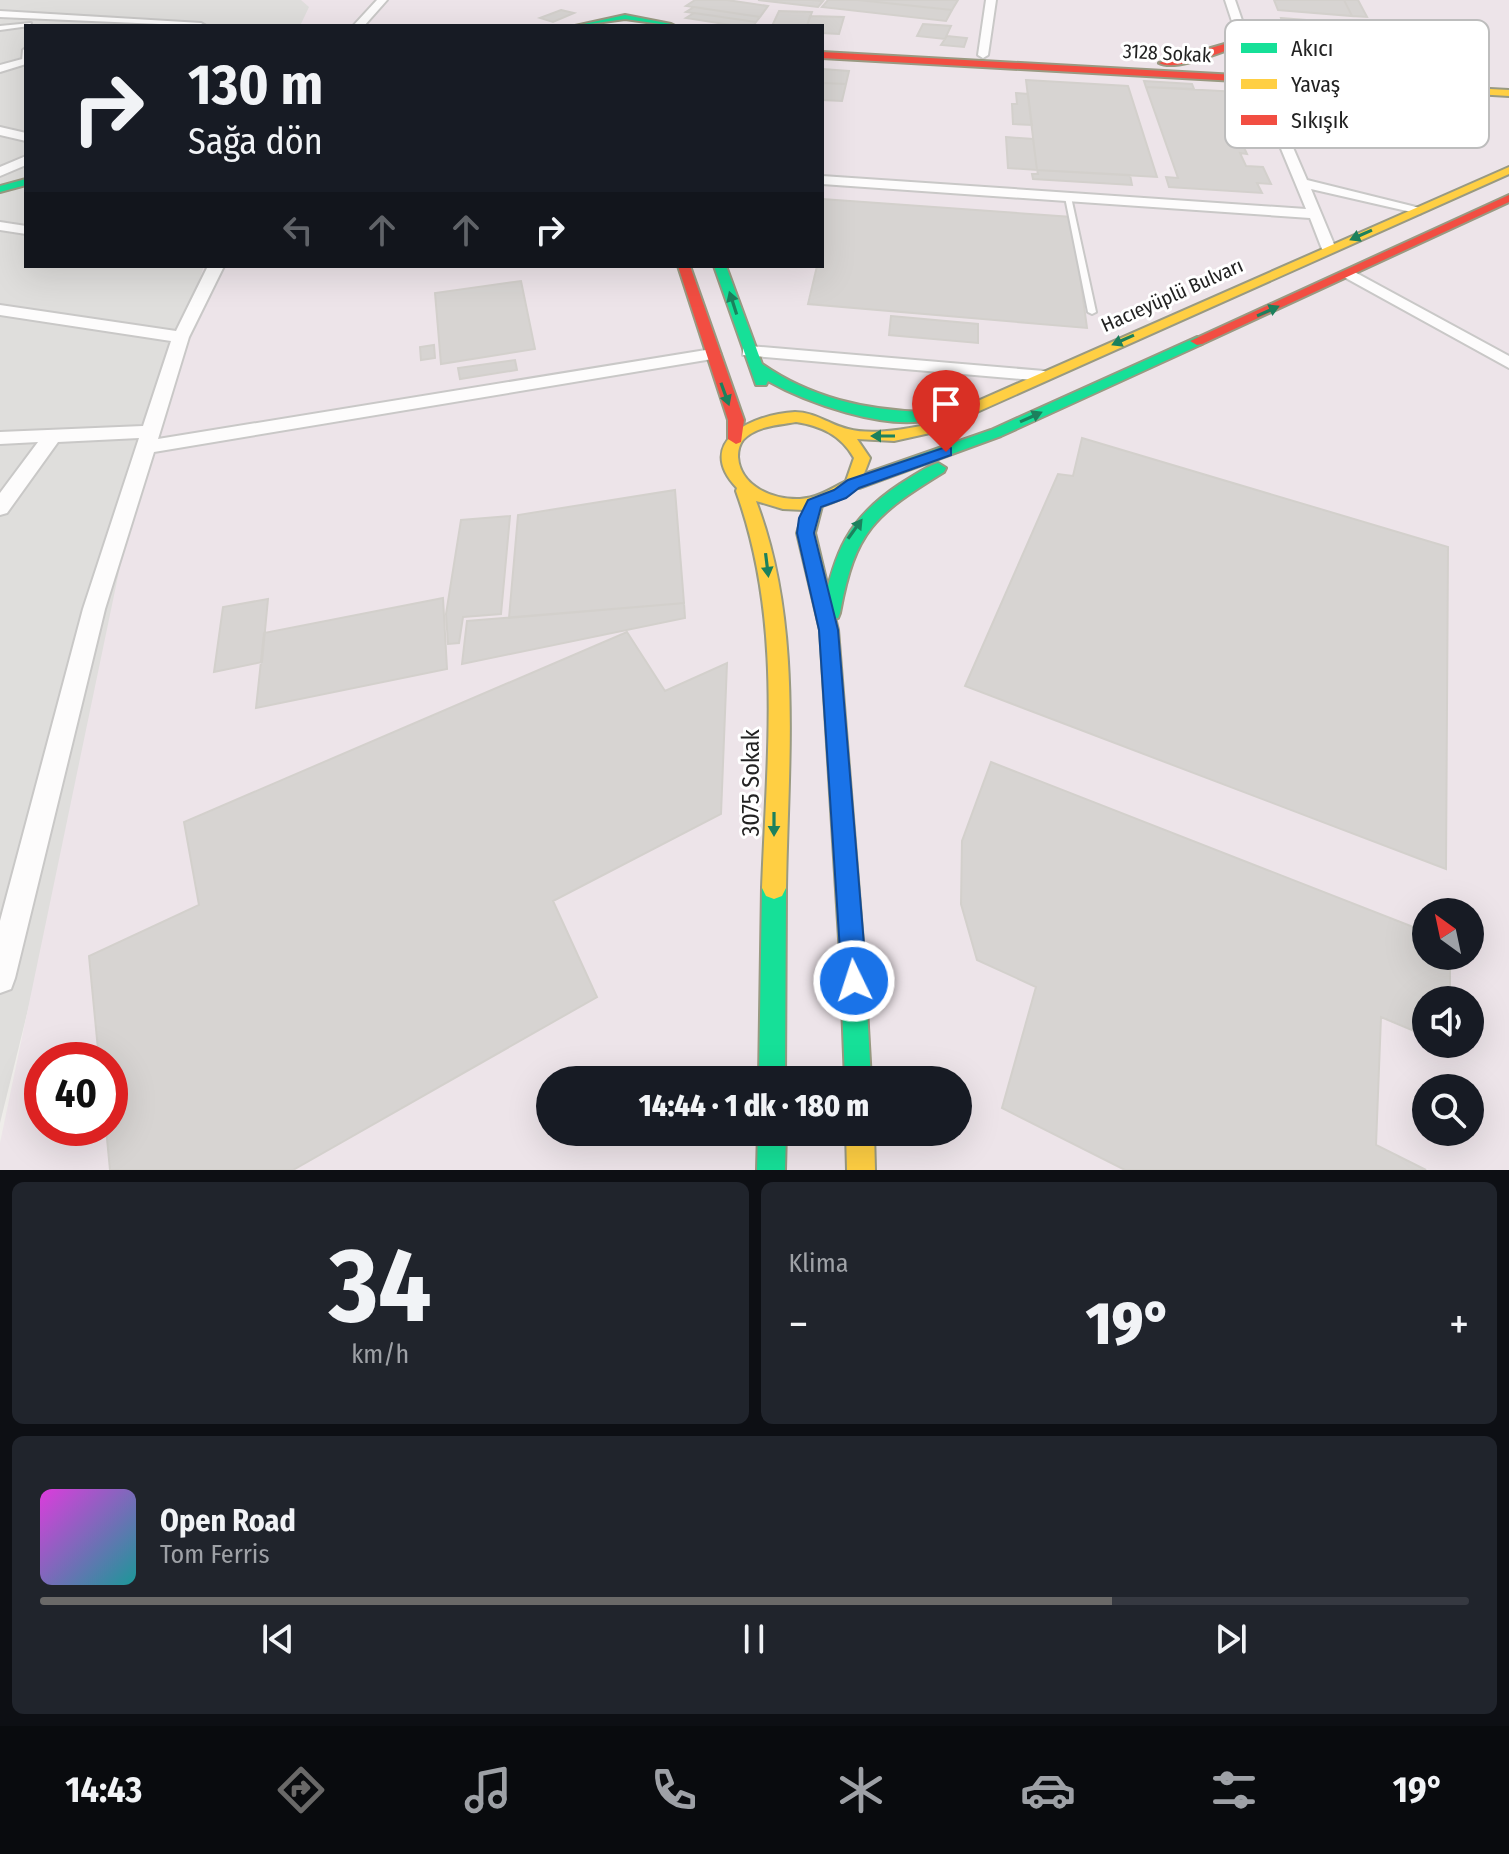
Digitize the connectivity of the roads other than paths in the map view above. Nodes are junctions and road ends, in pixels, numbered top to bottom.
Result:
1 (20, 0) edge
2 (382, 0) edge
3 (991, 0) edge
4 (1230, 0) edge
5 (653, 12) edge
6 (0, 14) edge
7 (16, 15) junction
8 (46, 17) junction
9 (1236, 20) edge
10 (588, 23) edge
11 (31, 24) edge
12 (167, 24) edge
13 (360, 24) edge
14 (24, 26) edge
15 (0, 28) edge
16 (824, 47) edge
17 (1225, 47) edge
18 (824, 55) edge
19 (24, 58) edge
20 (984, 60) junction
21 (1163, 63) junction
22 (0, 69) edge
23 (1225, 71) edge
24 (1225, 73) edge
25 (1489, 82) edge
26 (1509, 83) edge
27 (1489, 92) edge
28 (1509, 93) edge
29 (0, 131) edge
30 (24, 137) edge
31 (1287, 148) edge
32 (24, 161) edge
33 (1509, 170) edge
34 (0, 172) edge
35 (824, 180) edge
36 (24, 183) edge
37 (1304, 183) junction
38 (0, 189) edge
39 (1068, 197) junction
40 (1509, 198) edge
41 (1415, 211) junction
42 (1316, 214) junction
43 (0, 226) edge
44 (24, 230) edge
45 (1329, 249) junction
46 (215, 268) edge
47 (685, 268) edge
48 (721, 268) edge
49 (1349, 274) junction
50 (0, 310) edge
51 (1092, 312) dead end
52 (181, 337) junction
53 (712, 354) junction
54 (751, 358) junction
55 (1509, 362) edge
56 (1044, 376) junction
57 (976, 406) junction
58 (796, 417) junction
59 (996, 433) junction
60 (848, 434) junction
61 (0, 438) edge
62 (51, 438) junction
63 (736, 439) junction
64 (146, 440) junction
65 (853, 484) junction
66 (744, 491) junction
67 (814, 504) junction
68 (0, 508) edge
69 (829, 630) junction
70 (0, 978) edge
71 (772, 1066) edge
72 (857, 1066) edge
73 (772, 1146) edge
74 (860, 1146) edge
75 (771, 1170) edge
76 (861, 1170) edge

1 - 7 street
2 - 13 street
3 - 20 street
4 - 9 street
5 - 10 street
5 - 10 street
6 - 7 street
7 - 8 street
8 - 11 lane
8 - 12 street
14 - 15 lane
16 - 20 street, 3128 Sokak
17 - 21 street
18 - 20 street, 3128 Sokak
19 - 22 street
20 - 21 street, 3128 Sokak
20 - 24 street, 3128 Sokak
21 - 23 street, 3128 Sokak
25 - 26 street, 3128 Sokak
27 - 28 street, 3128 Sokak
29 - 30 street
31 - 37 street
32 - 34 street
33 - 41 street, Hacıeyüplü Bulvarı
35 - 39 street
36 - 38 street
37 - 41 street
37 - 42 street
39 - 42 street
39 - 51 lane
40 - 49 street
41 -> 45 street, Hacıeyüplü Bulvarı
42 - 45 street
43 - 44 street
45 - 49 street
45 -> 56 street, Hacıeyüplü Bulvarı
46 - 52 street
47 - 53 street
54 -> 48 street
49 - 55 street
59 -> 49 street
50 - 52 street
52 - 64 street
53 -> 63 street
53 - 64 street
54 - 56 street
54 - 57 street
54 - 58 street
56 - 57 street, Hacıeyüplü Bulvarı
57 -> 60 street, Hacıeyüplü Bulvarı
58 - 60 street
58 - 63 street
59 - 65 street
69 -> 59 street
60 - 65 street
61 - 62 street
62 - 64 street
62 - 68 street
63 - 66 street
64 - 70 street
65 - 67 street
66 - 67 street
66 -> 71 street, 3075 Sokak
67 - 69 street
69 - 72 street
73 - 75 street
74 - 76 street

